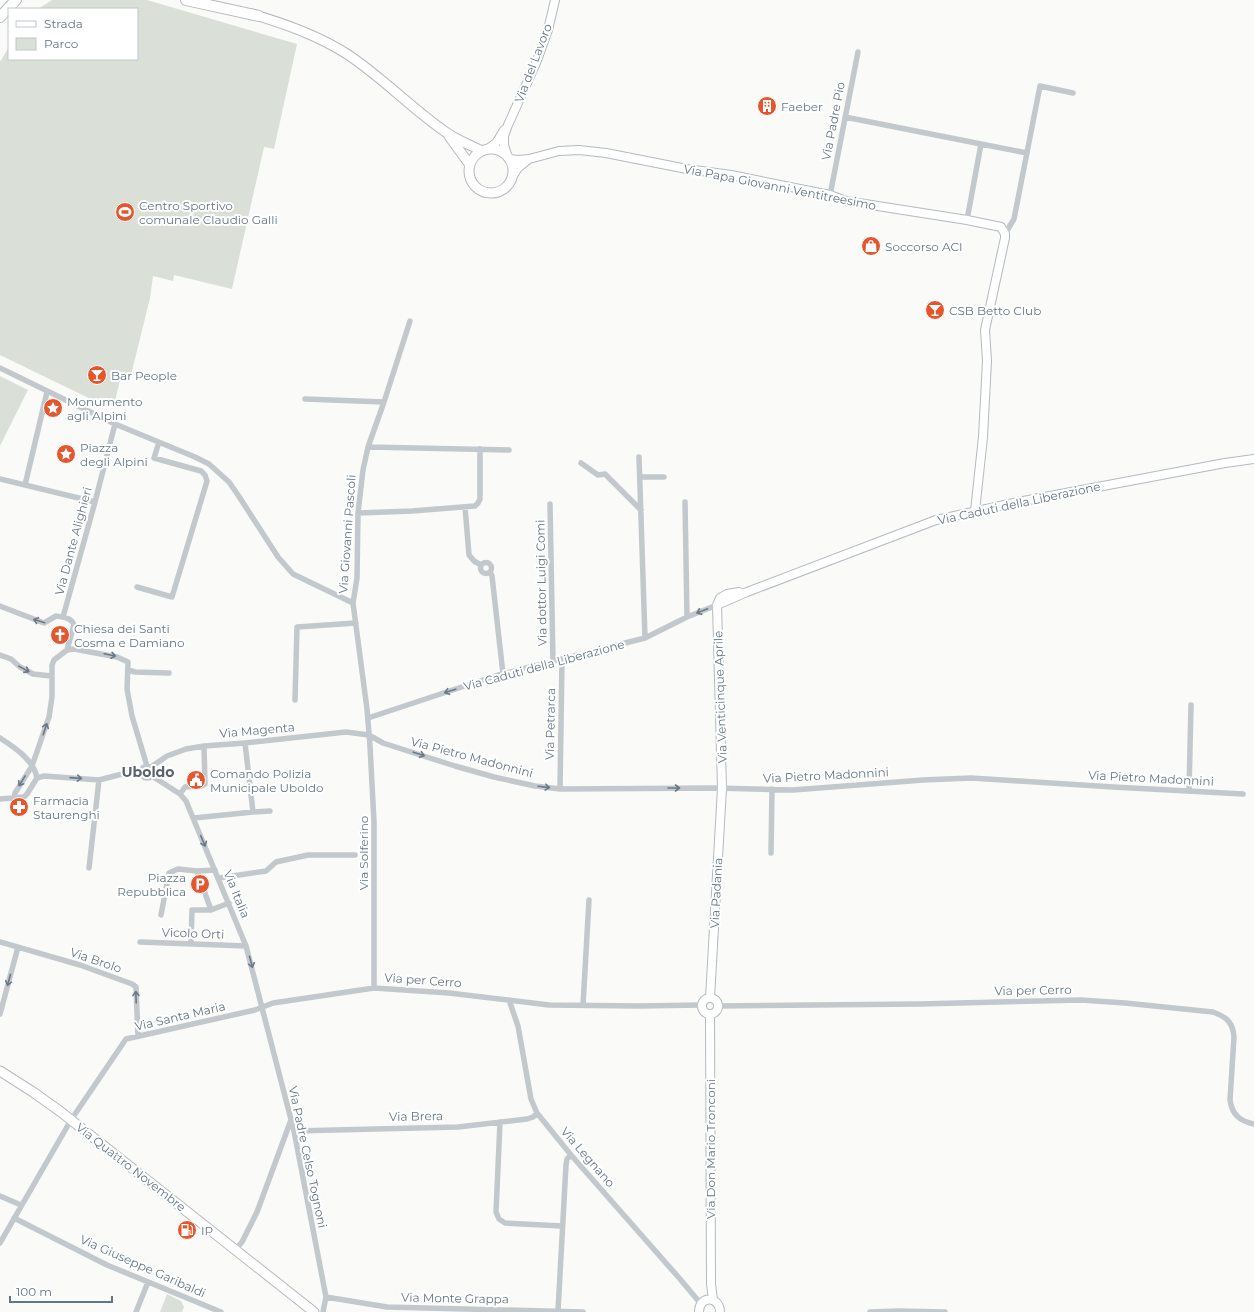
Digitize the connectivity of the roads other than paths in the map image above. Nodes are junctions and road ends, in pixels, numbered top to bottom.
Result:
1 (16, 0) edge
2 (186, 0) edge
3 (204, 0) edge
4 (217, 0) edge
5 (555, 0) edge
6 (259, 16) junction
7 (0, 17) edge
8 (858, 52) dead end
9 (1073, 93) dead end
10 (845, 117) junction
11 (508, 125) junction
12 (447, 133) junction
13 (981, 144) junction
14 (484, 150) junction
15 (1027, 153) junction
16 (509, 158) junction
17 (529, 159) junction
18 (470, 165) junction
19 (512, 177) junction
20 (830, 195) junction
21 (967, 220) junction
22 (1005, 234) junction
23 (410, 321) dead end
24 (0, 368) edge
25 (47, 392) junction
26 (305, 399) dead end
27 (384, 402) junction
28 (115, 424) junction
29 (159, 442) junction
30 (368, 447) junction
31 (480, 449) junction
32 (509, 450) dead end
33 (639, 458) dead end
34 (1254, 458) edge
35 (581, 463) dead end
36 (664, 477) dead end
37 (0, 478) edge
38 (641, 478) junction
39 (25, 485) junction
40 (95, 502) junction
41 (685, 502) dead end
42 (550, 504) dead end
43 (465, 507) junction
44 (641, 510) junction
45 (976, 510) junction
46 (358, 513) junction
47 (138, 587) dead end
48 (353, 604) junction
49 (717, 605) junction
50 (0, 606) edge
51 (63, 617) junction
52 (687, 617) junction
53 (356, 623) junction
54 (645, 638) junction
55 (68, 650) junction
56 (0, 655) edge
57 (562, 660) junction
58 (553, 662) junction
59 (128, 670) junction
60 (169, 673) dead end
61 (503, 674) junction
62 (51, 676) junction
63 (296, 700) dead end
64 (1191, 705) dead end
65 (368, 718) junction
66 (369, 735) junction
67 (0, 738) edge
68 (245, 743) junction
69 (204, 746) junction
70 (32, 766) junction
71 (149, 766) junction
72 (141, 773) junction
73 (152, 776) junction
74 (37, 778) junction
75 (99, 780) junction
76 (722, 788) junction
77 (560, 789) junction
78 (772, 789) junction
79 (1189, 791) junction
80 (180, 794) junction
81 (1243, 794) dead end
82 (14, 798) junction
83 (0, 799) edge
84 (270, 811) dead end
85 (253, 812) junction
86 (194, 818) junction
87 (771, 853) dead end
88 (355, 854) dead end
89 (89, 868) dead end
90 (216, 870) junction
91 (197, 871) junction
92 (219, 878) junction
93 (589, 900) dead end
94 (230, 903) junction
95 (211, 910) junction
96 (162, 915) dead end
97 (0, 942) edge
98 (140, 942) dead end
99 (191, 944) junction
100 (246, 946) junction
101 (18, 947) junction
102 (374, 988) junction
103 (710, 998) junction
104 (509, 1000) junction
105 (583, 1005) junction
106 (702, 1005) junction
107 (717, 1006) junction
108 (262, 1007) junction
109 (0, 1014) edge
110 (710, 1014) junction
111 (138, 1036) junction
112 (0, 1071) edge
113 (538, 1113) junction
114 (71, 1120) junction
115 (291, 1120) junction
116 (500, 1122) junction
117 (1254, 1124) edge
118 (294, 1131) junction
119 (571, 1155) junction
120 (0, 1196) edge
121 (21, 1205) junction
122 (14, 1218) junction
123 (562, 1226) junction
124 (0, 1243) edge
125 (236, 1249) junction
126 (148, 1282) junction
127 (326, 1297) junction
128 (704, 1304) edge
129 (558, 1311) edge
130 (136, 1312) edge
131 (221, 1312) edge
132 (314, 1312) edge
133 (323, 1312) edge
134 (583, 1312) edge
135 (720, 1312) edge
136 (870, 1312) edge
137 (945, 1312) edge

1 - 7 highway
2 - 6 highway
3 - 6 main road
4 - 6 highway
5 - 11 street, Via del Lavoro
6 - 12 main road
8 - 10 street, Via Padre Pio
9 - 15 street
10 - 13 street
10 - 20 street, Via Padre Pio
11 - 14 street, Via del Lavoro
11 - 16 street, Via del Lavoro
12 - 14 main road
12 - 18 main road
13 - 15 street
13 - 21 street
14 - 16 main road
14 - 18 main road
15 - 22 street
16 - 17 street, Via Papa Giovanni Ventitreesimo
16 - 19 main road
17 - 19 street, Via Papa Giovanni Ventitreesimo
17 - 20 street, Via Papa Giovanni Ventitreesimo
18 - 19 main road
20 - 21 street, Via Papa Giovanni Ventitreesimo
21 - 22 street, Via Papa Giovanni Ventitreesimo
22 - 45 street
23 - 27 street, Via Giovanni Pascoli
24 - 25 street
25 - 28 street
25 - 39 street
26 - 27 street
27 - 30 street, Via Giovanni Pascoli
28 - 29 street
28 - 40 street, Via Dante Alighieri
29 - 47 street
29 - 48 street
30 - 31 street
30 - 46 street, Via Giovanni Pascoli
31 - 32 street
31 - 43 street
33 - 38 street
34 - 45 street, Via Caduti della Liberazione
35 - 44 street
36 - 38 street
37 - 39 street
38 - 44 street
39 - 40 street
40 - 51 street, Via Dante Alighieri
41 - 52 street
42 - 58 street, Via dottor Luigi Comi
43 - 46 street
43 - 61 street
44 - 54 street
45 - 49 street, Via Caduti della Liberazione
46 - 48 street, Via Giovanni Pascoli
48 - 53 street, Via Giovanni Pascoli
49 -> 52 street, Via Caduti della Liberazione
49 - 76 street, Via Venticinque Aprile
51 -> 50 street
51 - 55 street
52 - 54 street, Via Caduti della Liberazione
53 - 63 street
53 - 65 street, Via Giovanni Pascoli
54 - 57 street, Via Caduti della Liberazione
55 -> 59 street
55 - 62 street
56 -> 62 street
57 - 58 street, Via Caduti della Liberazione
57 - 77 street, Via Petrarca
58 - 61 street, Via Caduti della Liberazione
59 - 60 street
59 - 71 street
61 -> 65 street, Via Caduti della Liberazione
70 -> 62 street
64 - 79 street
65 - 66 street, Via Solferino
66 - 68 street, Via Magenta
66 -> 77 street, Via Pietro Madonnini
66 - 102 street, Via Solferino
67 - 70 street
68 - 69 street, Via Magenta
68 - 85 street
69 - 71 street, Via Magenta
69 - 80 street
70 - 74 street
70 -> 82 street
71 - 72 street
71 - 73 street
72 - 73 street
72 - 75 street
73 - 80 street
74 -> 75 street
74 - 82 street
75 - 89 street
77 -> 76 street, Via Pietro Madonnini
76 - 78 street, Via Pietro Madonnini
76 - 103 street, Via Padania
78 - 79 street, Via Pietro Madonnini
78 - 87 street
79 - 81 street, Via Pietro Madonnini
80 - 86 street, Via Italia
82 - 83 street
84 - 85 street
85 - 86 street
86 -> 90 street, Via Italia
88 - 92 street
90 - 91 street
90 - 92 street, Via Italia
91 - 95 street
91 - 96 street
92 - 94 street, Via Italia
93 - 105 street
94 - 95 street
94 - 100 street, Via Italia
95 - 99 street
97 - 101 street, Via Brolo
98 - 99 street, Vicolo Orti
99 - 100 street, Vicolo Orti
100 -> 108 street, Via Italia
101 -> 109 street
111 -> 101 street, Via Brolo
102 - 104 street, Via per Cerro
102 - 108 street, Via per Cerro
103 - 106 street
103 - 107 street
104 - 105 street, Via per Cerro
104 - 113 street, Via Legnano
105 - 106 street, Via per Cerro
106 - 110 street
107 - 110 street
107 - 117 street, Via per Cerro
108 - 111 street, Via Santa Maria
108 - 115 street, Via Padre Celso Tognoni
110 - 128 street, Via Don Mario Tronconi
111 - 114 street, Via Santa Maria
112 - 114 main road, Via Quattro Novembre
113 - 116 street, Via Brera
113 - 119 street, Via Legnano
114 - 121 street, Via Santa Maria
114 - 125 main road, Via Quattro Novembre
115 - 118 street, Via Padre Celso Tognoni
115 - 125 street
116 - 118 street, Via Brera
116 - 123 street
118 - 127 street, Via Padre Celso Tognoni
119 - 123 street
119 - 128 street, Via Legnano
120 - 121 street
121 - 122 street, Via Santa Maria
122 - 124 street, Via Santa Maria
122 - 126 street, Via Giuseppe Garibaldi
123 - 129 street
125 - 132 main road, Via Quattro Novembre
126 - 130 street
126 - 131 street, Via Giuseppe Garibaldi
127 - 129 street, Via Monte Grappa
127 - 133 street, Via Padre Celso Tognoni
128 - 135 street
129 - 134 street, Via Monte Grappa
136 - 137 street

